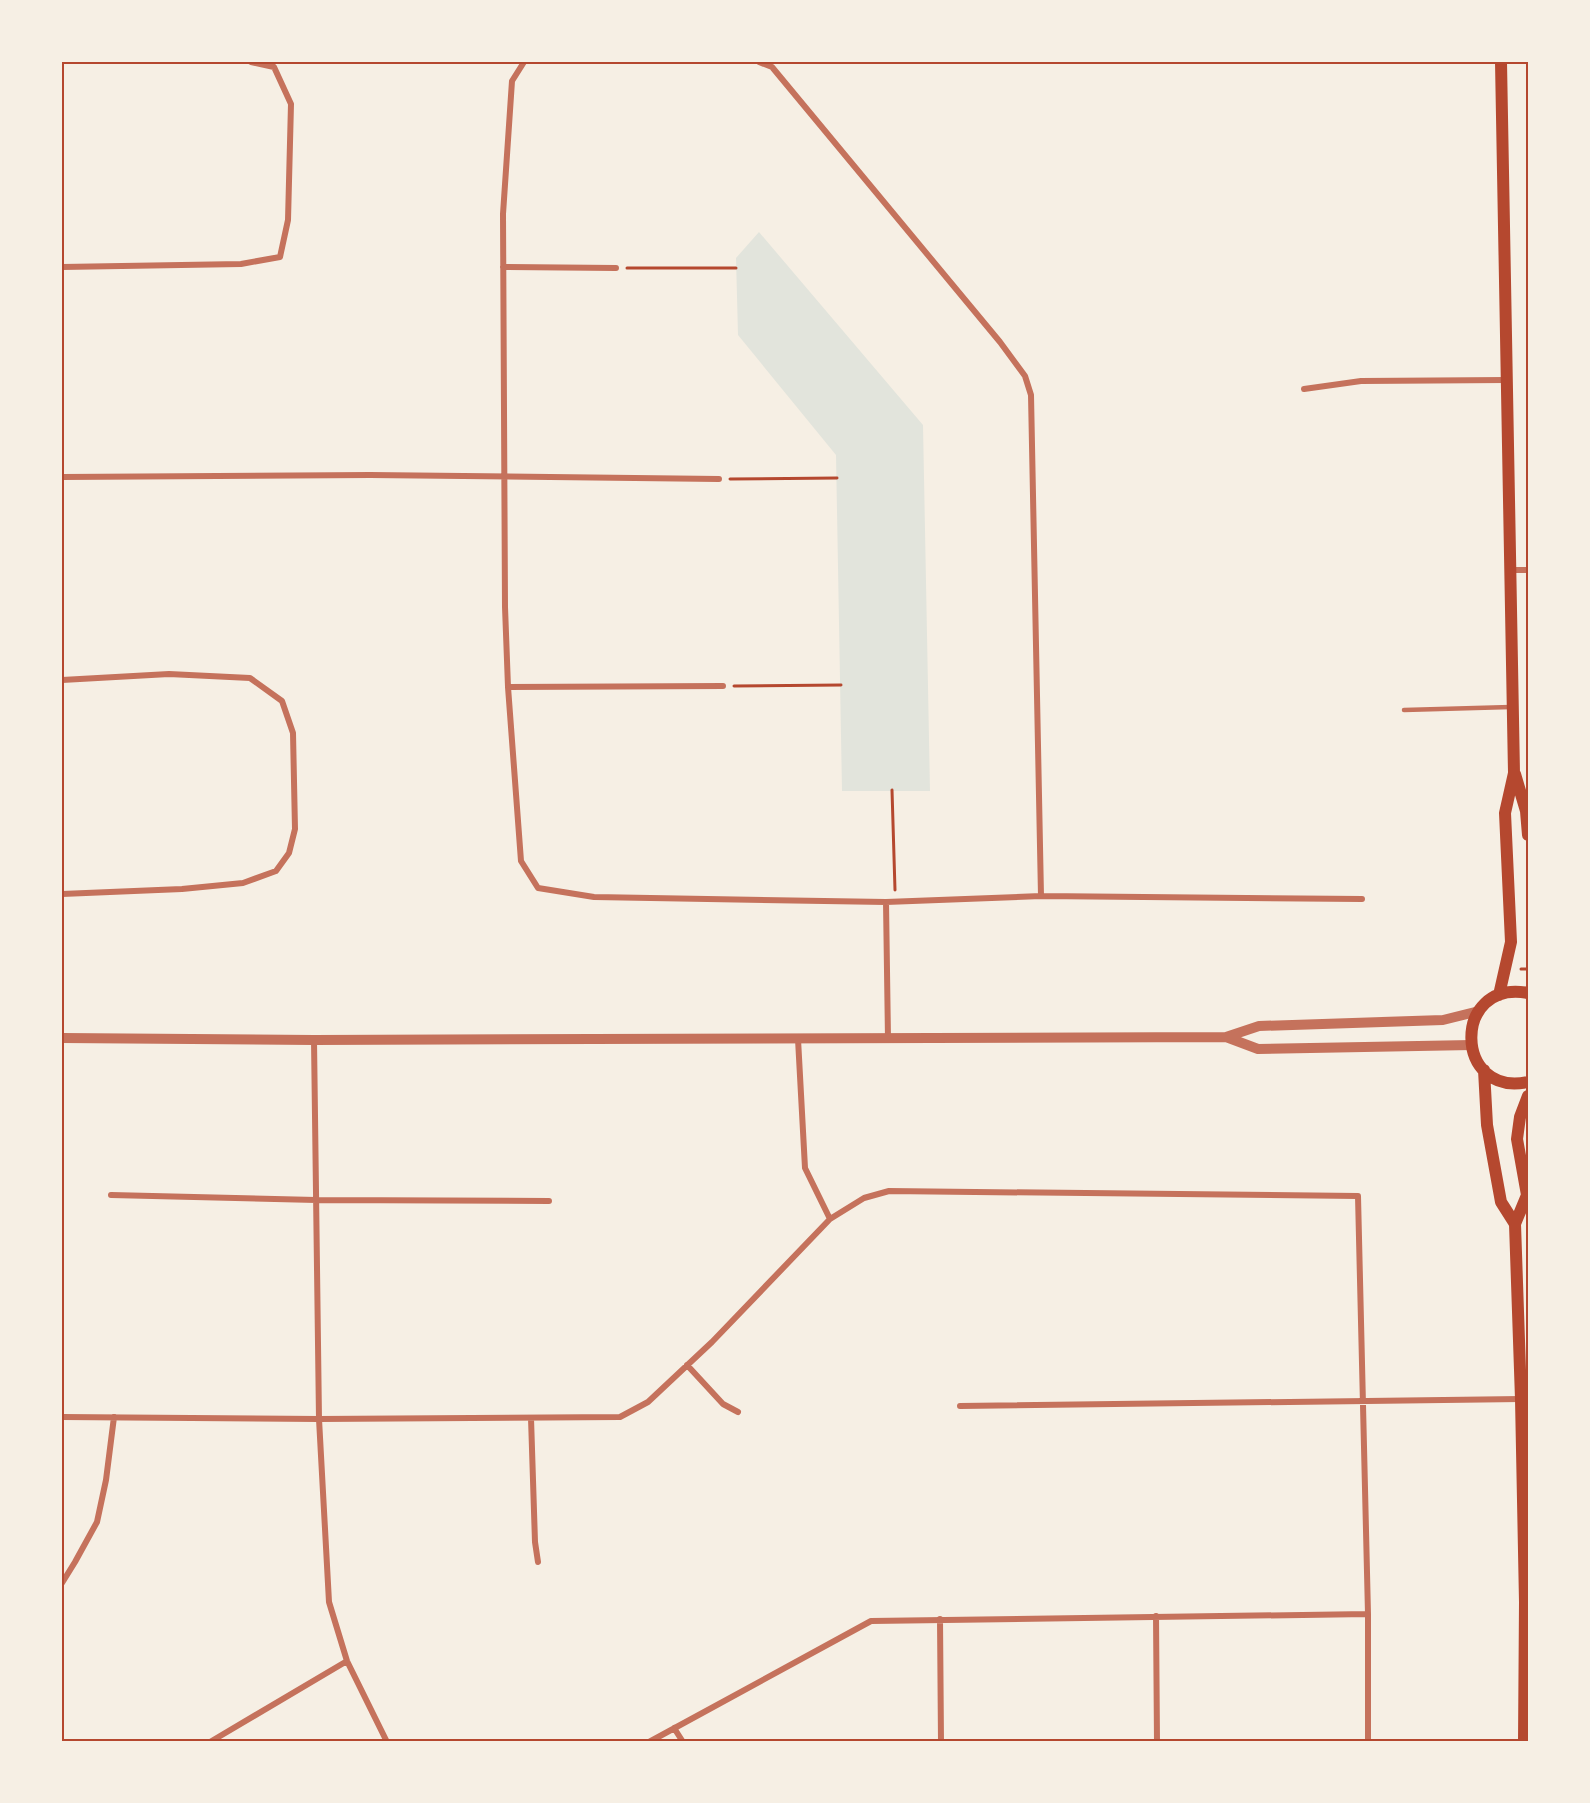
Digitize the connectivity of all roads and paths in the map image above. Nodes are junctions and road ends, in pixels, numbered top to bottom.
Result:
1 (250, 62) edge
2 (524, 62) edge
3 (759, 62) edge
4 (1501, 62) edge
5 (62, 267) edge
6 (503, 267) junction
7 (616, 268) joint
8 (736, 268) dead end
9 (1506, 380) junction
10 (1304, 389) dead end
11 (504, 476) junction
12 (62, 477) edge
13 (837, 478) dead end
14 (719, 479) joint
15 (1511, 570) junction
16 (1528, 570) edge
17 (62, 680) edge
18 (841, 685) dead end
19 (723, 686) joint
20 (508, 687) junction
21 (1513, 706) junction
22 (1404, 710) dead end
23 (1514, 773) junction
24 (892, 790) dead end
25 (1528, 835) edge
26 (62, 894) edge
27 (1041, 896) junction
28 (1362, 899) dead end
29 (895, 901) junction
30 (886, 902) junction
31 (1519, 969) dead end
32 (1528, 969) edge
33 (1528, 993) edge
34 (1499, 995) junction
35 (1479, 1011) junction
36 (1227, 1037) junction
37 (62, 1038) edge
38 (798, 1039) junction
39 (888, 1039) junction
40 (314, 1040) junction
41 (1472, 1045) junction
42 (1484, 1070) junction
43 (1528, 1082) edge
44 (1528, 1096) edge
45 (111, 1195) dead end
46 (316, 1200) junction
47 (549, 1201) dead end
48 (830, 1219) junction
49 (1515, 1224) junction
50 (687, 1365) junction
51 (1521, 1399) junction
52 (1364, 1402) junction
53 (960, 1406) dead end
54 (738, 1412) dead end
55 (62, 1417) edge
56 (114, 1417) junction
57 (531, 1418) junction
58 (319, 1419) junction
59 (538, 1562) dead end
60 (62, 1583) edge
61 (1527, 1602) edge
62 (1368, 1614) junction
63 (1156, 1616) junction
64 (940, 1619) junction
65 (347, 1661) junction
66 (674, 1728) junction
67 (210, 1742) edge
68 (387, 1742) edge
69 (650, 1742) edge
70 (682, 1742) edge
71 (940, 1742) edge
72 (1157, 1742) edge
73 (1368, 1742) edge
74 (1524, 1742) edge

1 - 5 street
2 - 6 street
3 - 27 street
4 - 9 main road
6 - 7 street
6 - 11 street
7 - 8 path
9 - 10 street
9 - 15 main road
11 - 12 street
11 - 14 street
11 - 20 street
13 - 14 path
15 - 16 street
15 - 21 main road
17 - 26 street
18 - 19 path
19 - 20 street
20 - 30 street
21 - 22 lane
21 - 23 main road
23 - 25 main road
23 - 34 main road
24 - 29 path
27 - 28 street
27 - 29 street
29 - 30 street
30 - 39 street
31 - 32 path
33 - 34 main road
34 - 35 main road
35 - 36 street
35 - 41 main road
36 - 39 street
36 - 41 street
37 - 40 street
38 - 39 street
38 - 40 street
38 - 48 street
40 - 46 street
41 - 42 main road
42 - 43 main road
42 - 49 main road
44 - 49 main road
45 - 46 street
46 - 47 street
46 - 58 street
48 - 50 street
48 - 52 street
49 - 51 main road
50 - 54 street
50 - 57 street
51 - 52 street
51 - 61 main road
52 - 53 street
52 - 62 street
55 - 56 street
56 - 58 street
56 - 60 street
57 - 58 street
57 - 59 street
58 - 65 street
61 - 74 main road
62 - 63 street
62 - 73 street
63 - 64 street
63 - 72 street
64 - 66 street
64 - 71 street
65 - 67 street
65 - 68 street
66 - 69 street
66 - 70 street

